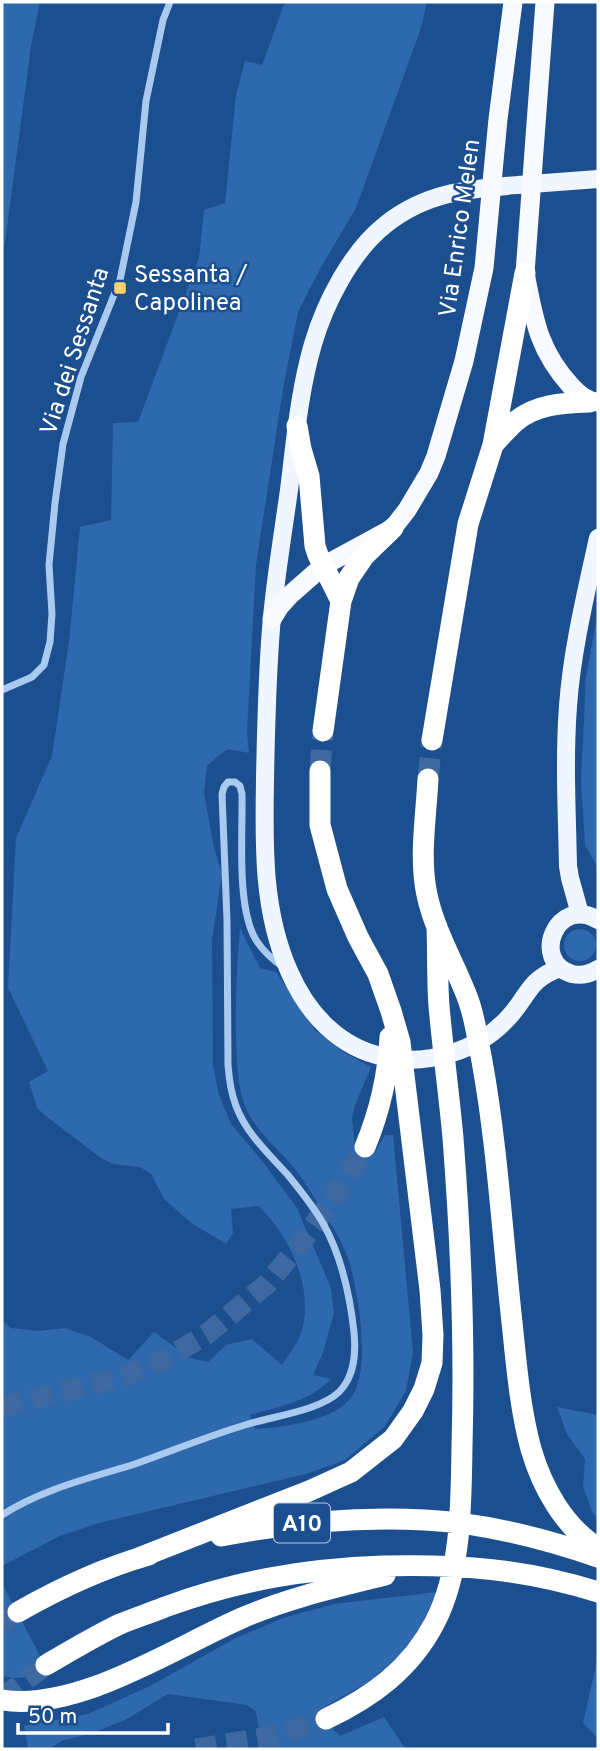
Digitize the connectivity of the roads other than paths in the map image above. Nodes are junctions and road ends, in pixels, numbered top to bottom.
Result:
1 (170, 2) edge
2 (513, 2) edge
3 (545, 2) edge
4 (598, 179) edge
5 (525, 273) junction
6 (594, 402) edge
7 (297, 426) junction
8 (493, 445) junction
9 (393, 528) junction
10 (598, 538) edge
11 (323, 566) junction
12 (341, 601) junction
13 (272, 619) junction
14 (2, 690) edge
15 (323, 731) tunnel mouth
16 (432, 740) tunnel mouth
17 (320, 771) tunnel mouth
18 (428, 779) tunnel mouth
19 (580, 914) junction
20 (598, 920) edge
21 (438, 927) junction
22 (560, 968) junction
23 (598, 969) edge
24 (289, 972) junction
25 (391, 1011) junction
26 (365, 1147) tunnel mouth
27 (2, 1515) edge
28 (598, 1548) edge
29 (598, 1557) edge
30 (136, 1559) junction
31 (426, 1565) junction
32 (598, 1592) edge
33 (18, 1612) tunnel mouth
34 (46, 1665) tunnel mouth
35 (2, 1700) edge
36 (326, 1719) tunnel mouth

1 - 14 street, Via dei Sessanta
2 - 9 highway, Via Enrico Melen
3 - 5 highway
4 - 7 main road
5 - 6 highway
5 - 8 highway
6 - 8 highway
7 - 11 highway
7 - 13 main road
8 - 16 highway
9 - 11 highway
9 - 12 highway
10 - 19 main road
11 - 12 highway
11 - 13 highway
12 - 15 highway
13 - 24 main road
17 - 25 highway
18 - 21 highway
19 - 20 main road
19 - 22 main road
21 - 28 highway
21 - 36 highway
22 - 23 main road
22 - 24 main road
24 - 27 street
25 - 26 highway
25 - 30 highway
29 - 30 highway, A10
30 - 33 highway, A10
31 - 32 highway, A10
31 - 34 highway, A10
31 - 35 highway

